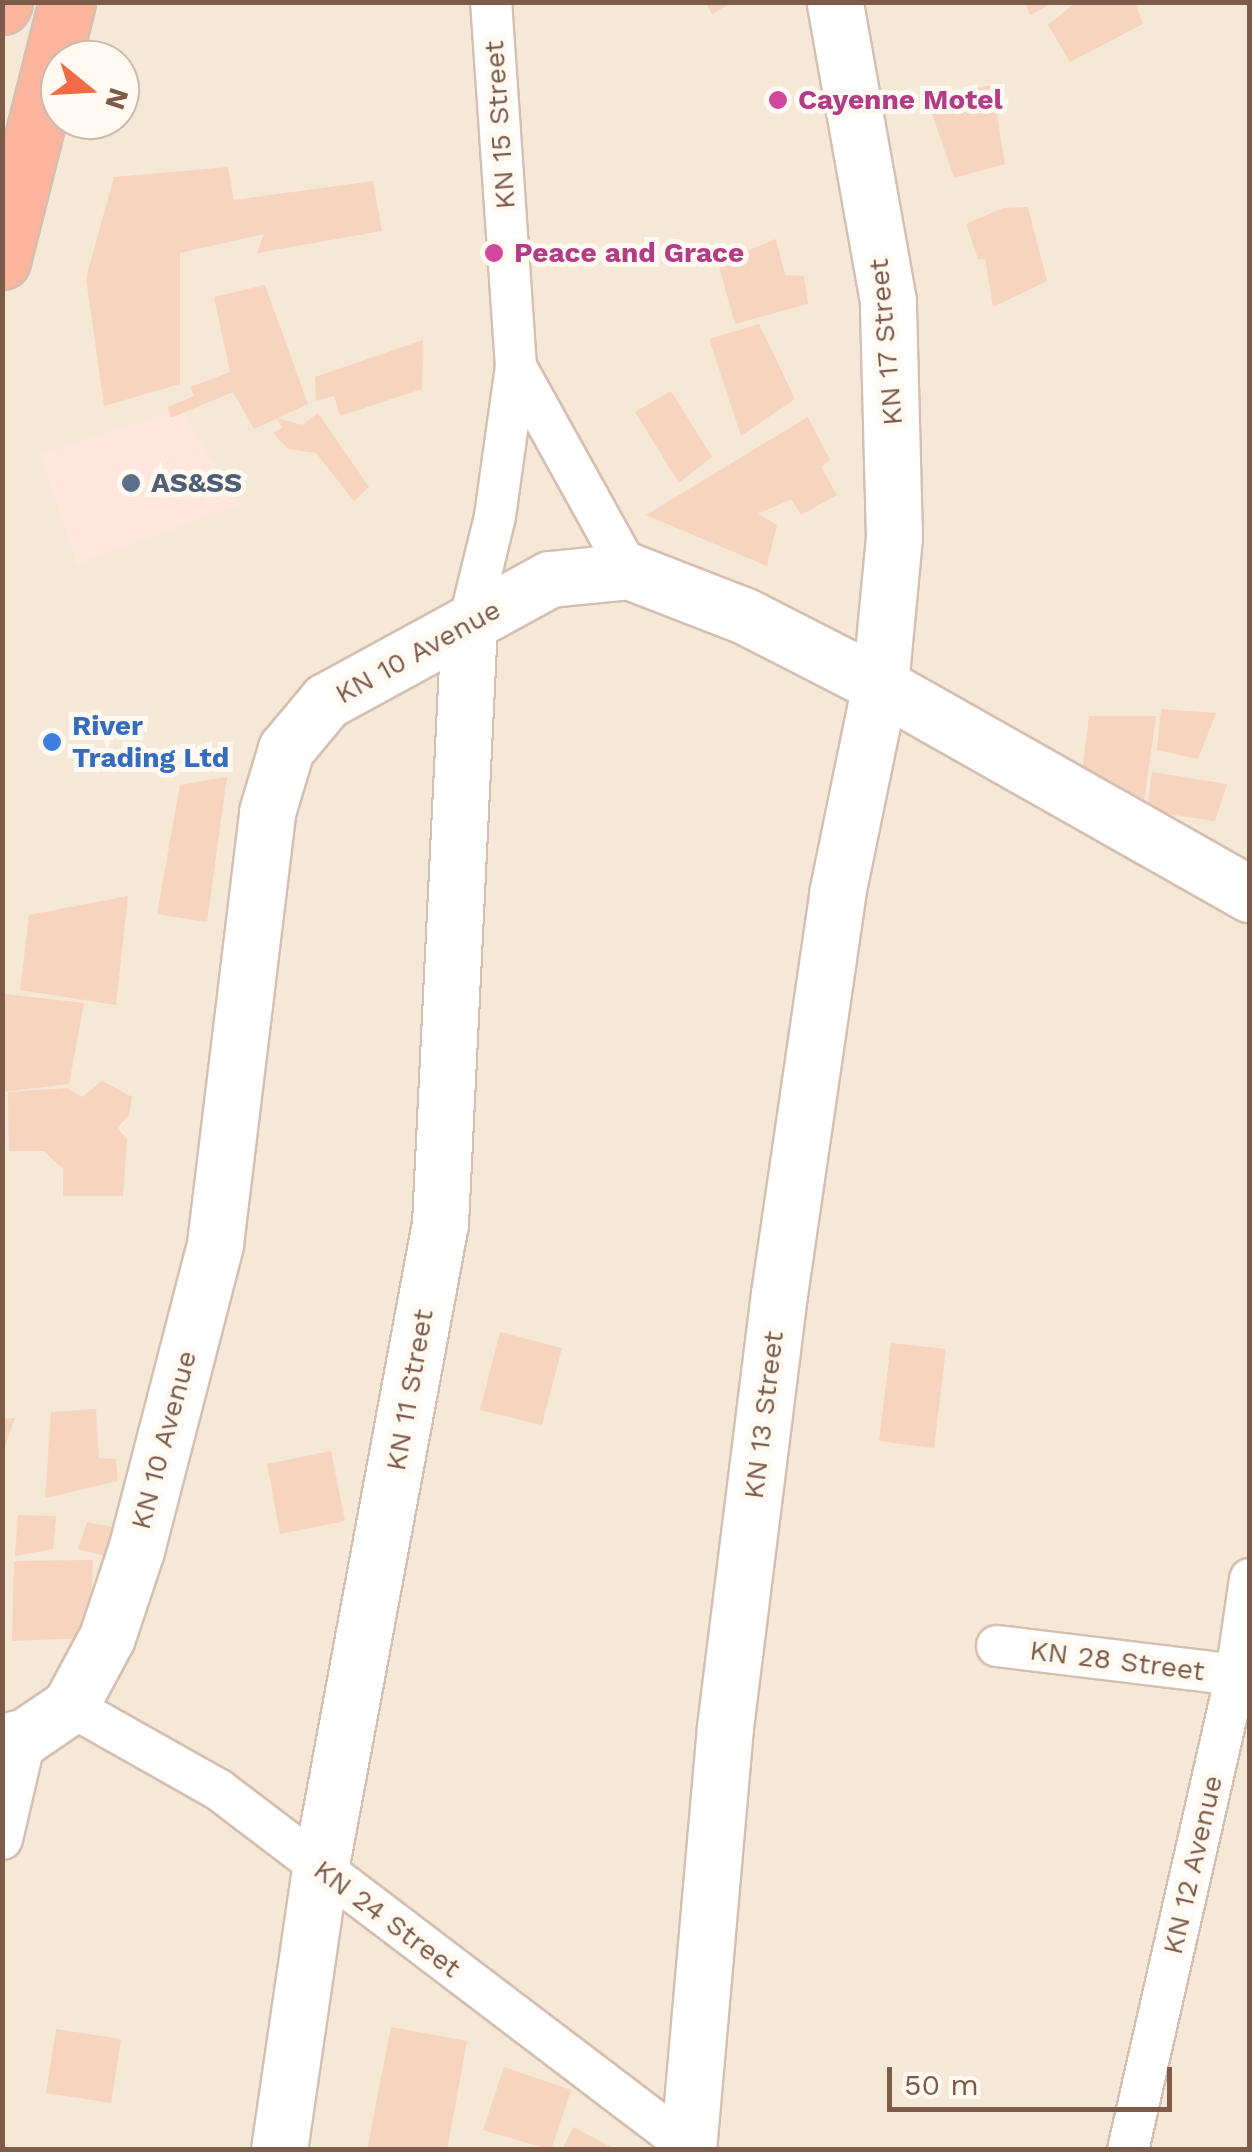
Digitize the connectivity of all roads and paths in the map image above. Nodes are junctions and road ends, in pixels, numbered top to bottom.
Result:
1 (67, 2) edge
2 (491, 2) edge
3 (836, 2) edge
4 (2, 260) edge
5 (516, 367) junction
6 (629, 571) junction
7 (469, 623) junction
8 (880, 685) junction
9 (1250, 894) edge
10 (1250, 1579) edge
11 (997, 1646) dead end
12 (1236, 1676) junction
13 (70, 1706) junction
14 (14, 1739) edge
15 (2, 1839) edge
16 (320, 1870) junction
17 (690, 2148) edge
18 (280, 2150) edge
19 (1128, 2150) edge

1 - 4 highway
2 - 5 street, KN 15 Street
3 - 8 street, KN 17 Street
5 - 6 street, KN 15 Street
5 - 7 street, KN 15 Street
6 - 7 street, KN 10 Avenue
6 - 8 street, KN 10 Avenue
7 - 13 street, KN 10 Avenue
7 - 16 street, KN 11 Street
8 - 9 street, KN 10 Avenue
8 - 17 street, KN 13 Street
10 - 12 street, KN 12 Avenue
11 - 12 street, KN 28 Street
12 - 19 street, KN 12 Avenue
13 - 14 street, KN 10 Avenue
13 - 16 street, KN 24 Street
14 - 15 street
16 - 17 street, KN 24 Street
16 - 18 street, KN 11 Street

